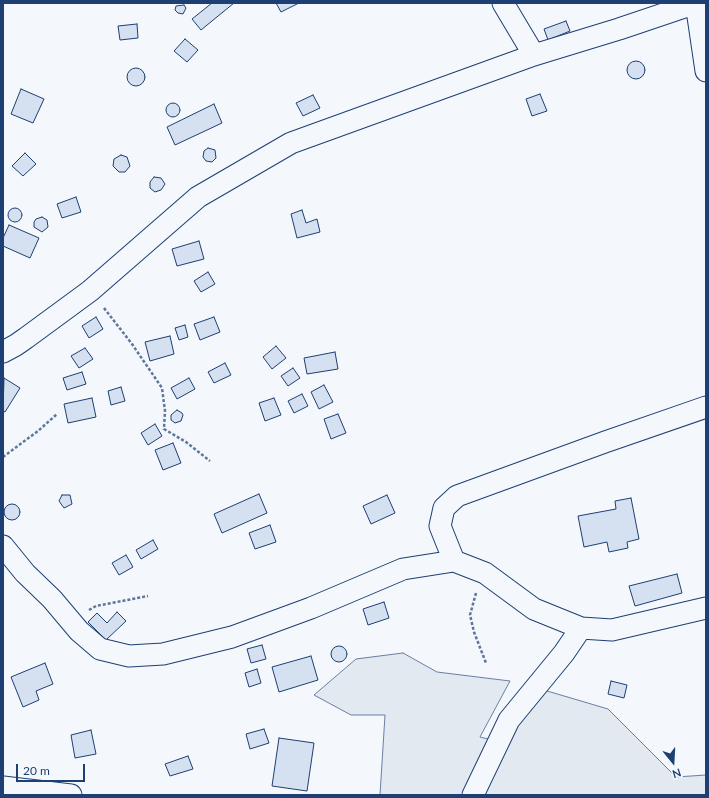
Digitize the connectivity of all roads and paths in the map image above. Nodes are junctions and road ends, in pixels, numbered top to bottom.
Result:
1 (503, 3) edge
2 (696, 3) edge
3 (534, 55) junction
4 (706, 71) edge
5 (90, 291) junction
6 (3, 352) edge
7 (706, 408) edge
8 (57, 414) dead end
9 (3, 457) edge
10 (210, 461) dead end
11 (3, 546) edge
12 (454, 561) junction
13 (485, 572) junction
14 (148, 596) dead end
15 (706, 608) edge
16 (70, 620) junction
17 (581, 628) junction
18 (486, 663) dead end
19 (3, 787) edge
20 (71, 795) edge
21 (473, 795) edge

1 - 3 street
2 - 3 street
2 - 4 street
3 - 5 street
5 - 6 street
5 - 10 path
7 - 12 street
8 - 9 path
11 - 16 street
12 - 13 street
12 - 16 street
13 - 17 street
13 - 18 path
14 - 16 path
15 - 17 street
17 - 21 street
19 - 20 street

